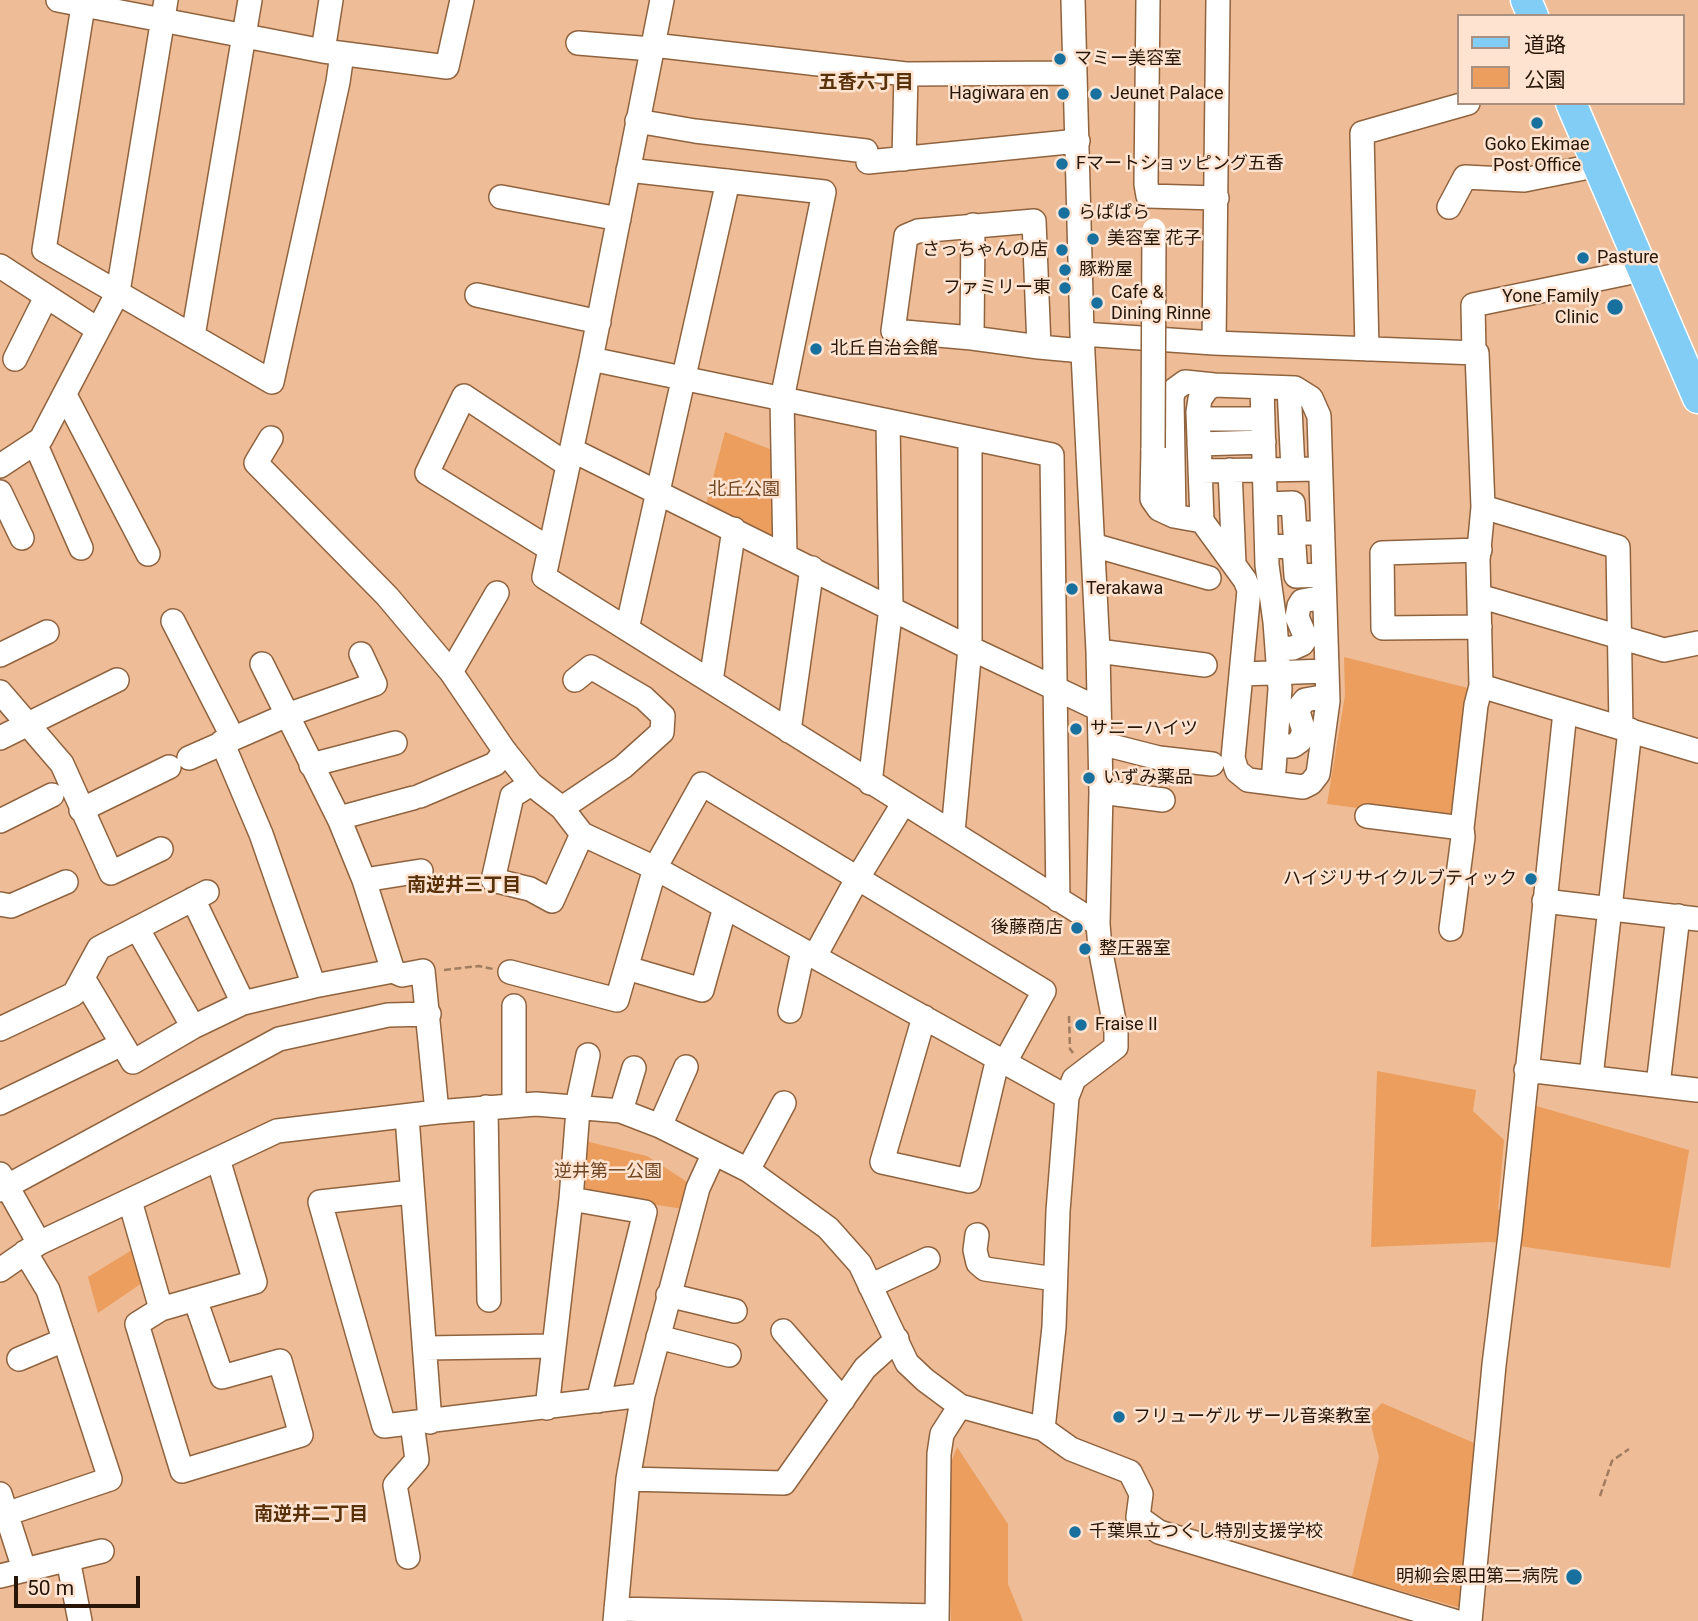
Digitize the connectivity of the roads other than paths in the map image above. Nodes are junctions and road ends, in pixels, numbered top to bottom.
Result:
1 (58, 0) edge
2 (250, 0) edge
3 (331, 0) edge
4 (462, 0) edge
5 (663, 0) edge
6 (1073, 0) edge
7 (1147, 0) edge
8 (1218, 0) edge
9 (84, 3) edge
10 (165, 10) edge
11 (244, 36) junction
12 (578, 43) dead end
13 (653, 47) junction
14 (332, 52) junction
15 (1076, 73) junction
16 (906, 74) junction
17 (1461, 105) edge
18 (1572, 105) edge
19 (637, 121) junction
20 (1078, 141) junction
21 (904, 159) junction
22 (1599, 165) junction
23 (628, 170) junction
24 (728, 181) junction
25 (501, 197) dead end
26 (1217, 198) junction
27 (1449, 206) dead end
28 (619, 219) junction
29 (973, 225) junction
30 (1154, 230) dead end
31 (0, 266) edge
32 (1643, 270) junction
33 (118, 292) junction
34 (477, 295) dead end
35 (46, 298) junction
36 (599, 322) junction
37 (97, 328) junction
38 (193, 336) junction
39 (972, 338) junction
40 (1082, 343) junction
41 (1214, 343) junction
42 (1039, 346) junction
43 (1367, 349) junction
44 (1475, 353) junction
45 (15, 359) dead end
46 (591, 359) junction
47 (685, 379) junction
48 (1214, 385) junction
49 (1262, 387) junction
50 (1289, 388) junction
51 (65, 396) junction
52 (1698, 398) edge
53 (782, 399) junction
54 (1199, 419) junction
55 (1263, 419) junction
56 (888, 422) junction
57 (271, 438) dead end
58 (970, 438) junction
59 (1264, 442) junction
60 (35, 443) junction
61 (1199, 444) junction
62 (570, 458) junction
63 (0, 466) edge
64 (1320, 469) junction
65 (1230, 470) junction
66 (1265, 470) junction
67 (1293, 470) junction
68 (1200, 471) junction
69 (1052, 486) junction
70 (1091, 491) junction
71 (0, 492) edge
72 (657, 492) junction
73 (1266, 505) junction
74 (1483, 507) junction
75 (1174, 516) junction
76 (1202, 521) junction
77 (734, 529) junction
78 (1322, 533) junction
79 (22, 538) dead end
80 (1093, 545) junction
81 (1267, 547) junction
82 (81, 548) dead end
83 (550, 549) junction
84 (1480, 550) junction
85 (148, 554) dead end
86 (785, 555) junction
87 (1234, 564) junction
88 (812, 568) junction
89 (1209, 578) dead end
90 (1324, 586) junction
91 (498, 593) dead end
92 (1479, 596) junction
93 (891, 607) junction
94 (173, 621) dead end
95 (1480, 627) junction
96 (627, 629) junction
97 (47, 632) dead end
98 (1621, 638) junction
99 (1698, 643) edge
100 (970, 648) junction
101 (1277, 649) junction
102 (1098, 651) junction
103 (361, 654) dead end
104 (0, 655) edge
105 (262, 664) dead end
106 (1205, 665) dead end
107 (1326, 671) junction
108 (451, 672) junction
109 (1279, 673) junction
110 (1241, 674) junction
111 (117, 680) dead end
112 (575, 680) dead end
113 (711, 681) junction
114 (1481, 686) junction
115 (1055, 688) junction
116 (0, 692) edge
117 (1327, 696) junction
118 (1099, 709) junction
119 (1564, 712) junction
120 (287, 715) junction
121 (27, 725) junction
122 (1625, 729) junction
123 (789, 731) junction
124 (0, 738) edge
125 (228, 740) junction
126 (395, 743) dead end
127 (1100, 743) junction
128 (1276, 746) junction
129 (505, 751) junction
130 (1698, 751) edge
131 (1212, 764) dead end
132 (311, 765) junction
133 (870, 783) junction
134 (1273, 783) junction
135 (531, 784) junction
136 (1101, 792) junction
137 (52, 795) dead end
138 (1163, 800) dead end
139 (904, 804) junction
140 (562, 808) junction
141 (81, 810) junction
142 (1367, 816) dead end
143 (339, 818) junction
144 (0, 821) edge
145 (1462, 828) junction
146 (953, 832) junction
147 (582, 834) junction
148 (161, 849) dead end
149 (656, 868) junction
150 (421, 871) dead end
151 (858, 878) junction
152 (364, 880) junction
153 (66, 881) dead end
154 (1058, 900) junction
155 (1544, 901) junction
156 (0, 904) edge
157 (725, 907) junction
158 (1609, 908) junction
159 (1688, 917) edge
160 (1098, 924) junction
161 (137, 928) junction
162 (1451, 929) dead end
163 (809, 953) junction
164 (627, 968) junction
165 (393, 971) junction
166 (510, 972) road end
167 (83, 978) junction
168 (314, 986) junction
169 (243, 1003) junction
170 (514, 1006) dead end
171 (790, 1011) dead end
172 (429, 1014) junction
173 (924, 1017) junction
174 (193, 1027) junction
175 (0, 1029) edge
176 (122, 1044) junction
177 (588, 1055) dead end
178 (1002, 1060) junction
179 (686, 1067) dead end
180 (634, 1068) dead end
181 (1526, 1070) junction
182 (1591, 1077) junction
183 (1658, 1085) junction
184 (1697, 1090) edge
185 (1067, 1097) junction
186 (0, 1103) edge
187 (784, 1103) dead end
188 (514, 1105) junction
189 (486, 1107) junction
190 (579, 1108) junction
191 (621, 1111) junction
192 (437, 1112) junction
193 (407, 1116) junction
194 (660, 1126) junction
195 (714, 1153) junction
196 (218, 1159) junction
197 (748, 1170) junction
198 (2, 1184) edge
199 (412, 1192) junction
200 (571, 1199) junction
201 (130, 1200) junction
202 (977, 1235) dead end
203 (32, 1248) junction
204 (928, 1259) dead end
205 (0, 1270) edge
206 (1055, 1279) junction
207 (870, 1286) junction
208 (668, 1295) junction
209 (195, 1299) junction
210 (489, 1300) dead end
211 (161, 1309) junction
212 (735, 1311) dead end
213 (783, 1331) dead end
214 (658, 1337) junction
215 (897, 1339) junction
216 (64, 1340) junction
217 (554, 1346) junction
218 (425, 1348) junction
219 (729, 1355) dead end
220 (19, 1359) dead end
221 (643, 1395) junction
222 (843, 1400) junction
223 (598, 1401) junction
224 (960, 1406) junction
225 (547, 1408) junction
226 (421, 1422) junction
227 (1043, 1429) junction
228 (628, 1479) junction
229 (3, 1504) edge
230 (102, 1550) dead end
231 (408, 1557) dead end
232 (68, 1559) junction
233 (24, 1569) junction
234 (0, 1576) edge
235 (616, 1615) edge
236 (937, 1618) edge
237 (80, 1621) edge
238 (1454, 1621) edge
239 (1470, 1621) edge

1 - 9 street
2 - 11 street
3 - 14 street
4 - 14 street
5 - 13 street
6 - 15 street
7 - 26 street
8 - 26 street
9 - 10 street
9 - 33 street
10 - 11 street
10 - 33 street
11 - 14 street
11 - 38 street
12 - 13 street
13 - 16 street
13 - 19 street
14 - 38 street
15 - 16 street
15 - 20 street
16 - 21 street
17 - 43 street
18 - 22 main road
19 - 21 street
19 - 23 street
20 - 21 street
20 - 40 street
22 - 27 street
22 - 32 main road
23 - 24 street
23 - 28 street
24 - 47 street
24 - 53 street
25 - 28 street
26 - 41 street
28 - 36 street
29 - 39 street
29 - 39 street
29 - 42 street
30 - 75 street, bridge
31 - 35 street
32 - 44 street
32 - 52 main road
33 - 37 street
33 - 38 street
34 - 36 street
35 - 37 street
35 - 45 street
36 - 46 street
37 - 51 street
39 - 42 street
40 - 41 street
40 - 42 street
40 - 70 street
41 - 43 street
43 - 44 street
44 - 74 street
46 - 47 street
46 - 62 street
47 - 53 street
47 - 72 street
48 - 49 street
48 - 54 street
48 - 75 street
49 - 50 street
49 - 55 street
50 - 64 street
50 - 67 street
51 - 60 street
51 - 85 street
53 - 56 street
53 - 86 street
54 - 55 street
54 - 61 street
55 - 59 street
56 - 58 street
56 - 93 street
57 - 108 street
58 - 69 street
58 - 100 street
59 - 61 street
59 - 66 street
60 - 63 street
60 - 82 street
61 - 68 street
62 - 72 street
62 - 83 street
62 - 83 street
64 - 67 street
64 - 78 street
65 - 66 street
65 - 68 street
65 - 87 street
66 - 67 street
66 - 73 street
68 - 76 street
69 - 70 street
69 - 115 street
70 - 80 street
71 - 79 street
72 - 77 street
72 - 96 street
73 - 78 street
73 - 81 street
74 - 84 street
74 - 98 street
75 - 76 street
76 - 87 street
77 - 86 street
77 - 113 street
78 - 90 street
80 - 89 street
80 - 102 street
81 - 90 street
81 - 101 street
83 - 96 street
84 - 92 street
84 - 95 street
86 - 88 street
87 - 110 street
88 - 93 street
88 - 123 street
90 - 101 street
90 - 107 street
91 - 108 street
92 - 95 street
92 - 98 street
93 - 100 street
93 - 133 street
94 - 125 street
95 - 114 street
96 - 113 street
97 - 104 street
98 - 99 street
98 - 122 street
100 - 115 street
100 - 146 street
101 - 109 street
102 - 106 street
102 - 118 street
103 - 120 street
105 - 120 street
107 - 109 street
107 - 117 street
108 - 129 street
109 - 110 street
109 - 128 street
110 - 134 street
111 - 121 street
112 - 140 street
113 - 123 street
114 - 119 street
114 - 145 street
115 - 118 street
115 - 154 street
116 - 121 street
117 - 128 street
117 - 134 street
118 - 127 street
119 - 122 street
119 - 155 street
120 - 125 street
120 - 132 street
121 - 124 street
121 - 141 street
122 - 130 street
122 - 158 street
123 - 133 street
125 - 141 street
125 - 168 street
126 - 132 street
127 - 131 street
127 - 136 street
128 - 134 street
129 - 135 street
129 - 143 street
132 - 143 street
133 - 139 street
135 - 140 street
135 - 147 street
136 - 138 street
136 - 160 street
137 - 144 street
139 - 146 street
139 - 151 street
140 - 147 street
141 - 148 street
142 - 145 street
143 - 152 street
145 - 162 street
146 - 154 street
147 - 149 street
149 - 151 street
149 - 157 street
149 - 164 street
150 - 152 street
151 - 163 street
151 - 178 street
152 - 165 street
153 - 156 street
154 - 160 street
155 - 158 street
155 - 181 street
157 - 163 street
157 - 164 street
158 - 159 street
158 - 182 street
159 - 183 street
160 - 185 street
161 - 167 street
161 - 169 street
161 - 174 street
163 - 171 street
163 - 173 street
164 - 166 street
165 - 168 street
165 - 172 street
167 - 175 street
167 - 176 street
168 - 169 street
169 - 174 street
170 - 188 street
172 - 192 street
172 - 198 street
173 - 178 street
173 - 178 street
174 - 176 street
176 - 186 street
177 - 190 street
178 - 185 street
179 - 194 street
180 - 191 street
181 - 182 street
181 - 239 street
182 - 183 street
183 - 184 street
185 - 206 street
187 - 197 street
188 - 189 street
188 - 190 street
189 - 192 street
189 - 210 street
190 - 191 street
190 - 200 street
191 - 194 street
192 - 193 street
193 - 196 street
193 - 199 street
194 - 195 street
195 - 197 street
195 - 208 street
196 - 201 street
196 - 209 street
197 - 207 street
198 - 203 street
199 - 218 street
199 - 226 street
200 - 217 street
200 - 223 street
201 - 203 street
201 - 211 street
202 - 206 street
203 - 205 street
203 - 216 street
204 - 207 street
206 - 227 street
207 - 215 street
208 - 212 street
208 - 214 street
209 - 211 street
209 - 211 street
213 - 222 street
214 - 219 street
214 - 221 street
215 - 222 street
215 - 224 street
216 - 220 street
216 - 229 street
217 - 218 street
217 - 225 street
218 - 226 street
221 - 223 street
221 - 228 street
222 - 228 street
223 - 225 street
224 - 227 street
224 - 236 street
225 - 226 street
226 - 231 street
227 - 238 street
228 - 235 street
229 - 233 street
230 - 232 street
232 - 233 street
232 - 237 street
233 - 234 street
235 - 236 street

